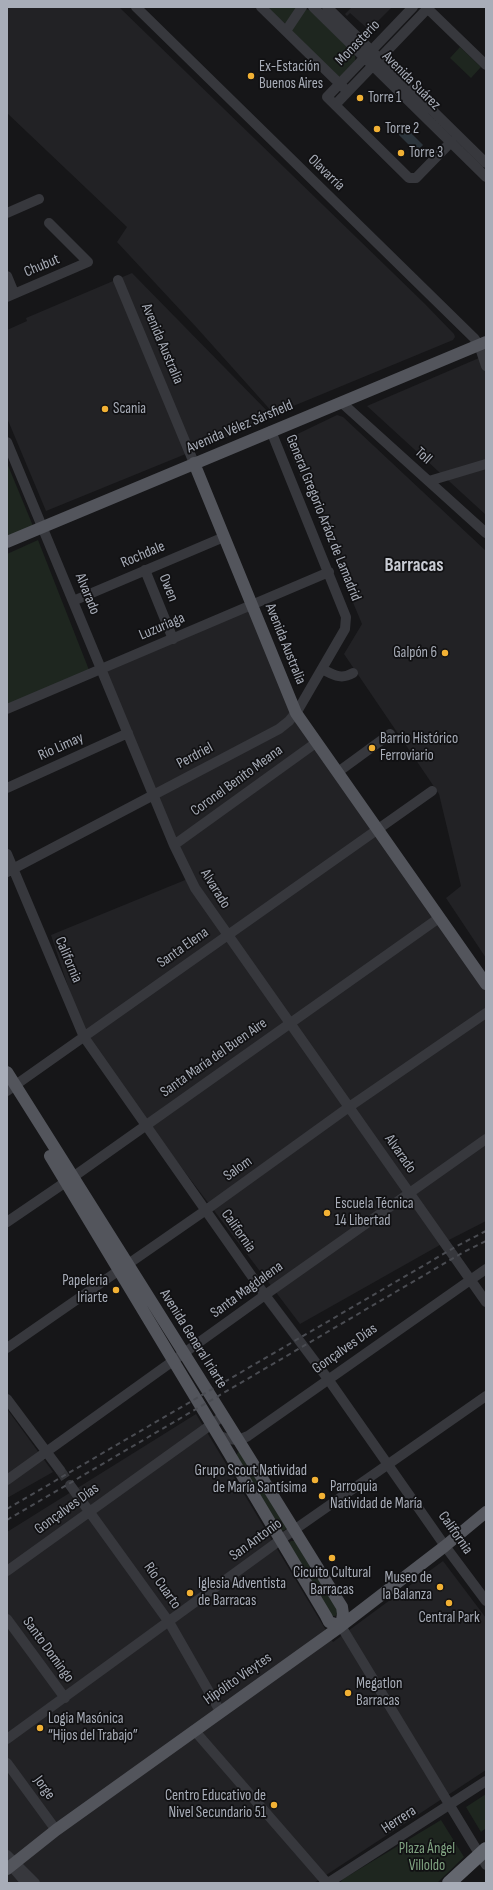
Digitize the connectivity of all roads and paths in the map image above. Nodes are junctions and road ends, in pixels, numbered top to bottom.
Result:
1 (136, 7) edge
2 (261, 7) edge
3 (302, 7) edge
4 (313, 7) edge
5 (327, 7) edge
6 (413, 7) edge
7 (428, 7) edge
8 (286, 31) junction
9 (368, 54) junction
10 (376, 62) junction
11 (486, 65) edge
12 (340, 84) junction
13 (348, 91) junction
14 (335, 106) junction
15 (451, 142) junction
16 (485, 159) edge
17 (486, 177) edge
18 (39, 198) dead end
19 (7, 213) edge
20 (49, 223) dead end
21 (7, 276) edge
22 (118, 280) dead end
23 (11, 295) edge
24 (482, 343) edge
25 (486, 366) edge
26 (340, 402) junction
27 (271, 431) junction
28 (8, 446) edge
29 (194, 463) junction
30 (486, 464) edge
31 (429, 481) junction
32 (43, 527) junction
33 (486, 532) edge
34 (224, 537) junction
35 (7, 542) edge
36 (145, 570) junction
37 (329, 572) junction
38 (73, 600) junction
39 (252, 606) junction
40 (346, 617) joint
41 (173, 639) junction
42 (101, 669) junction
43 (322, 669) junction
44 (353, 673) dead end
45 (7, 709) edge
46 (296, 713) junction
47 (128, 733) junction
48 (390, 734) dead end
49 (317, 742) junction
50 (338, 772) junction
51 (7, 788) edge
52 (432, 791) dead end
53 (154, 794) junction
54 (377, 829) junction
55 (174, 844) junction
56 (7, 854) edge
57 (10, 871) edge
58 (439, 918) junction
59 (227, 935) junction
60 (486, 984) edge
61 (486, 1013) edge
62 (289, 1024) junction
63 (84, 1037) junction
64 (7, 1072) edge
65 (10, 1088) edge
66 (349, 1107) junction
67 (145, 1125) junction
68 (486, 1139) edge
69 (70, 1179) junction
70 (408, 1193) junction
71 (206, 1210) junction
72 (7, 1222) edge
73 (123, 1267) junction
74 (486, 1269) edge
75 (470, 1280) junction
76 (265, 1295) junction
77 (486, 1302) edge
78 (7, 1348) edge
79 (183, 1354) junction
80 (173, 1361) junction
81 (328, 1379) junction
82 (486, 1396) edge
83 (7, 1399) edge
84 (223, 1416) junction
85 (212, 1424) junction
86 (218, 1435) junction
87 (240, 1440) junction
88 (47, 1451) junction
89 (388, 1464) junction
90 (60, 1470) tunnel mouth
91 (7, 1480) edge
92 (70, 1485) tunnel mouth
93 (90, 1512) junction
94 (486, 1512) edge
95 (294, 1530) junction
96 (280, 1541) junction
97 (445, 1546) junction
98 (7, 1571) edge
99 (486, 1601) edge
100 (7, 1619) edge
101 (168, 1622) junction
102 (341, 1626) junction
103 (65, 1698) junction
104 (220, 1711) junction
105 (194, 1730) junction
106 (7, 1739) edge
107 (7, 1763) edge
108 (486, 1781) edge
109 (449, 1806) junction
110 (56, 1830) junction
111 (486, 1849) edge
112 (10, 1863) edge
113 (486, 1865) edge
114 (26, 1883) edge
115 (35, 1883) edge
116 (328, 1883) edge
117 (449, 1883) edge

1 - 24 street, Olavarría
2 - 8 street
3 - 8 street
4 - 9 street, Avenida Suárez
5 - 9 street, Avenida Suárez
6 - 9 street, Monasterio
7 - 10 street, Monasterio
7 - 11 street
8 - 12 street
9 - 10 street, Avenida Suárez
9 - 12 street, Monasterio
10 - 13 street, Monasterio
10 - 15 street, Avenida Suárez
10 - 16 street, Avenida Suárez
12 - 13 street
12 - 14 street, Monasterio
13 - 14 street, Monasterio
14 - 15 street
15 - 17 street, Avenida Suárez
18 - 19 street
20 - 23 street, Chubut
21 - 23 street
22 - 29 street, Avenida Australia
24 - 25 street, Olavarría
24 - 26 main road, Avenida Vélez Sársfield
26 - 27 main road, Avenida Vélez Sársfield
26 - 31 street, Toll
27 - 29 main road, Avenida Vélez Sársfield
27 - 37 street, General Gregorio Aráoz de Lamadrid
28 - 32 street, Alvarado
29 - 32 main road, Avenida Vélez Sársfield
29 - 34 main road, Avenida Australia
30 - 31 street
31 - 33 street, Toll
32 - 35 main road, Avenida Vélez Sársfield
32 - 38 street, Alvarado
34 - 36 street, Rochdale
34 - 39 main road, Avenida Australia
36 - 38 street, Rochdale
36 - 41 street, Owen
37 - 39 street, Luzuriaga
37 - 40 street, General Gregorio Aráoz de Lamadrid
38 - 42 street, Alvarado
39 - 41 street, Luzuriaga
39 - 46 main road, Avenida Australia
40 - 43 street, Perdriel
41 - 42 street, Luzuriaga
42 - 45 street, Luzuriaga
42 - 47 street, Alvarado
43 - 44 street
43 - 46 street, Perdriel
46 - 49 main road, Avenida Australia
46 - 53 street, Perdriel
47 - 51 street, Río Limay
47 - 53 street, Alvarado
48 - 50 street
49 - 50 main road, Avenida Australia
49 - 55 street, Coronel Benito Meana
50 - 54 main road, Avenida Australia
52 - 54 street, Santa Elena
53 - 55 street, Alvarado
53 - 57 street, Perdriel
54 - 58 main road, Avenida Australia
54 - 59 street, Santa Elena
55 - 59 street, Alvarado
56 - 57 street, California
57 - 63 street, California
58 - 60 main road, Avenida Australia
58 - 62 street, Santa María del Buen Aire
59 - 62 street, Alvarado
59 - 63 street, Santa Elena
61 - 66 street, Salom
62 - 66 street, Alvarado
62 - 67 street, Santa María del Buen Aire
63 - 65 street, Santa Elena
63 - 67 street, California
64 - 65 main road, Avenida General Iriarte
65 - 69 main road, Avenida General Iriarte
66 - 70 street, Alvarado
66 - 71 street, Salom
67 - 69 street, Santa María del Buen Aire
67 - 71 street, California
68 - 70 street, Santa Magdalena
69 - 72 street, Santa María del Buen Aire
69 - 73 main road, Avenida General Iriarte
70 - 75 street, Alvarado
70 - 76 street, Santa Magdalena
71 - 73 street, Salom
71 - 76 street, California
73 - 78 street, Salom
73 - 79 main road, Avenida General Iriarte
73 - 80 main road, Avenida General Iriarte
74 - 75 street, Gonçalves Días
75 - 77 street, Alvarado
75 - 81 street, Gonçalves Días
76 - 79 street, Santa Magdalena
76 - 81 street, California
79 - 80 street, Santa Magdalena
79 - 84 main road, Avenida General Iriarte
80 - 85 main road, Avenida General Iriarte
80 - 88 street, Santa Magdalena
81 - 87 street, Gonçalves Días
81 - 89 street, California
82 - 89 street, San Antonio
83 - 88 street
84 - 85 street, Gonçalves Días
84 - 87 main road, Avenida General Iriarte
85 - 86 main road, Avenida General Iriarte
85 - 93 street, Gonçalves Días
86 - 87 street
86 - 96 main road, Avenida General Iriarte
87 - 95 main road, Avenida General Iriarte
88 - 90 street
88 - 91 street, Santa Magdalena
89 - 95 street, San Antonio
89 - 97 street, California
92 - 93 street, Río Cuarto
93 - 98 street, Gonçalves Días
93 - 101 street, Río Cuarto
94 - 97 main road, Hipólito Vieytes
95 - 96 street, San Antonio
95 - 102 main road, Avenida General Iriarte
96 - 101 street, San Antonio
96 - 102 main road, Avenida General Iriarte
97 - 99 street, California
97 - 102 main road, Hipólito Vieytes
100 - 103 street, Santo Domingo
101 - 103 street, San Antonio
101 - 104 street, Río Cuarto
102 - 104 main road, Hipólito Vieytes
102 - 109 street, Avenida General Iriarte
103 - 106 street, San Antonio
104 - 105 main road, Hipólito Vieytes
105 - 110 main road, Hipólito Vieytes
105 - 116 street
107 - 110 street, Jorge
108 - 109 street, Herrera
109 - 113 street, Avenida General Iriarte
109 - 116 street, Herrera
110 - 112 main road, Hipólito Vieytes
111 - 117 highway, bridge
112 - 114 street
112 - 115 street

